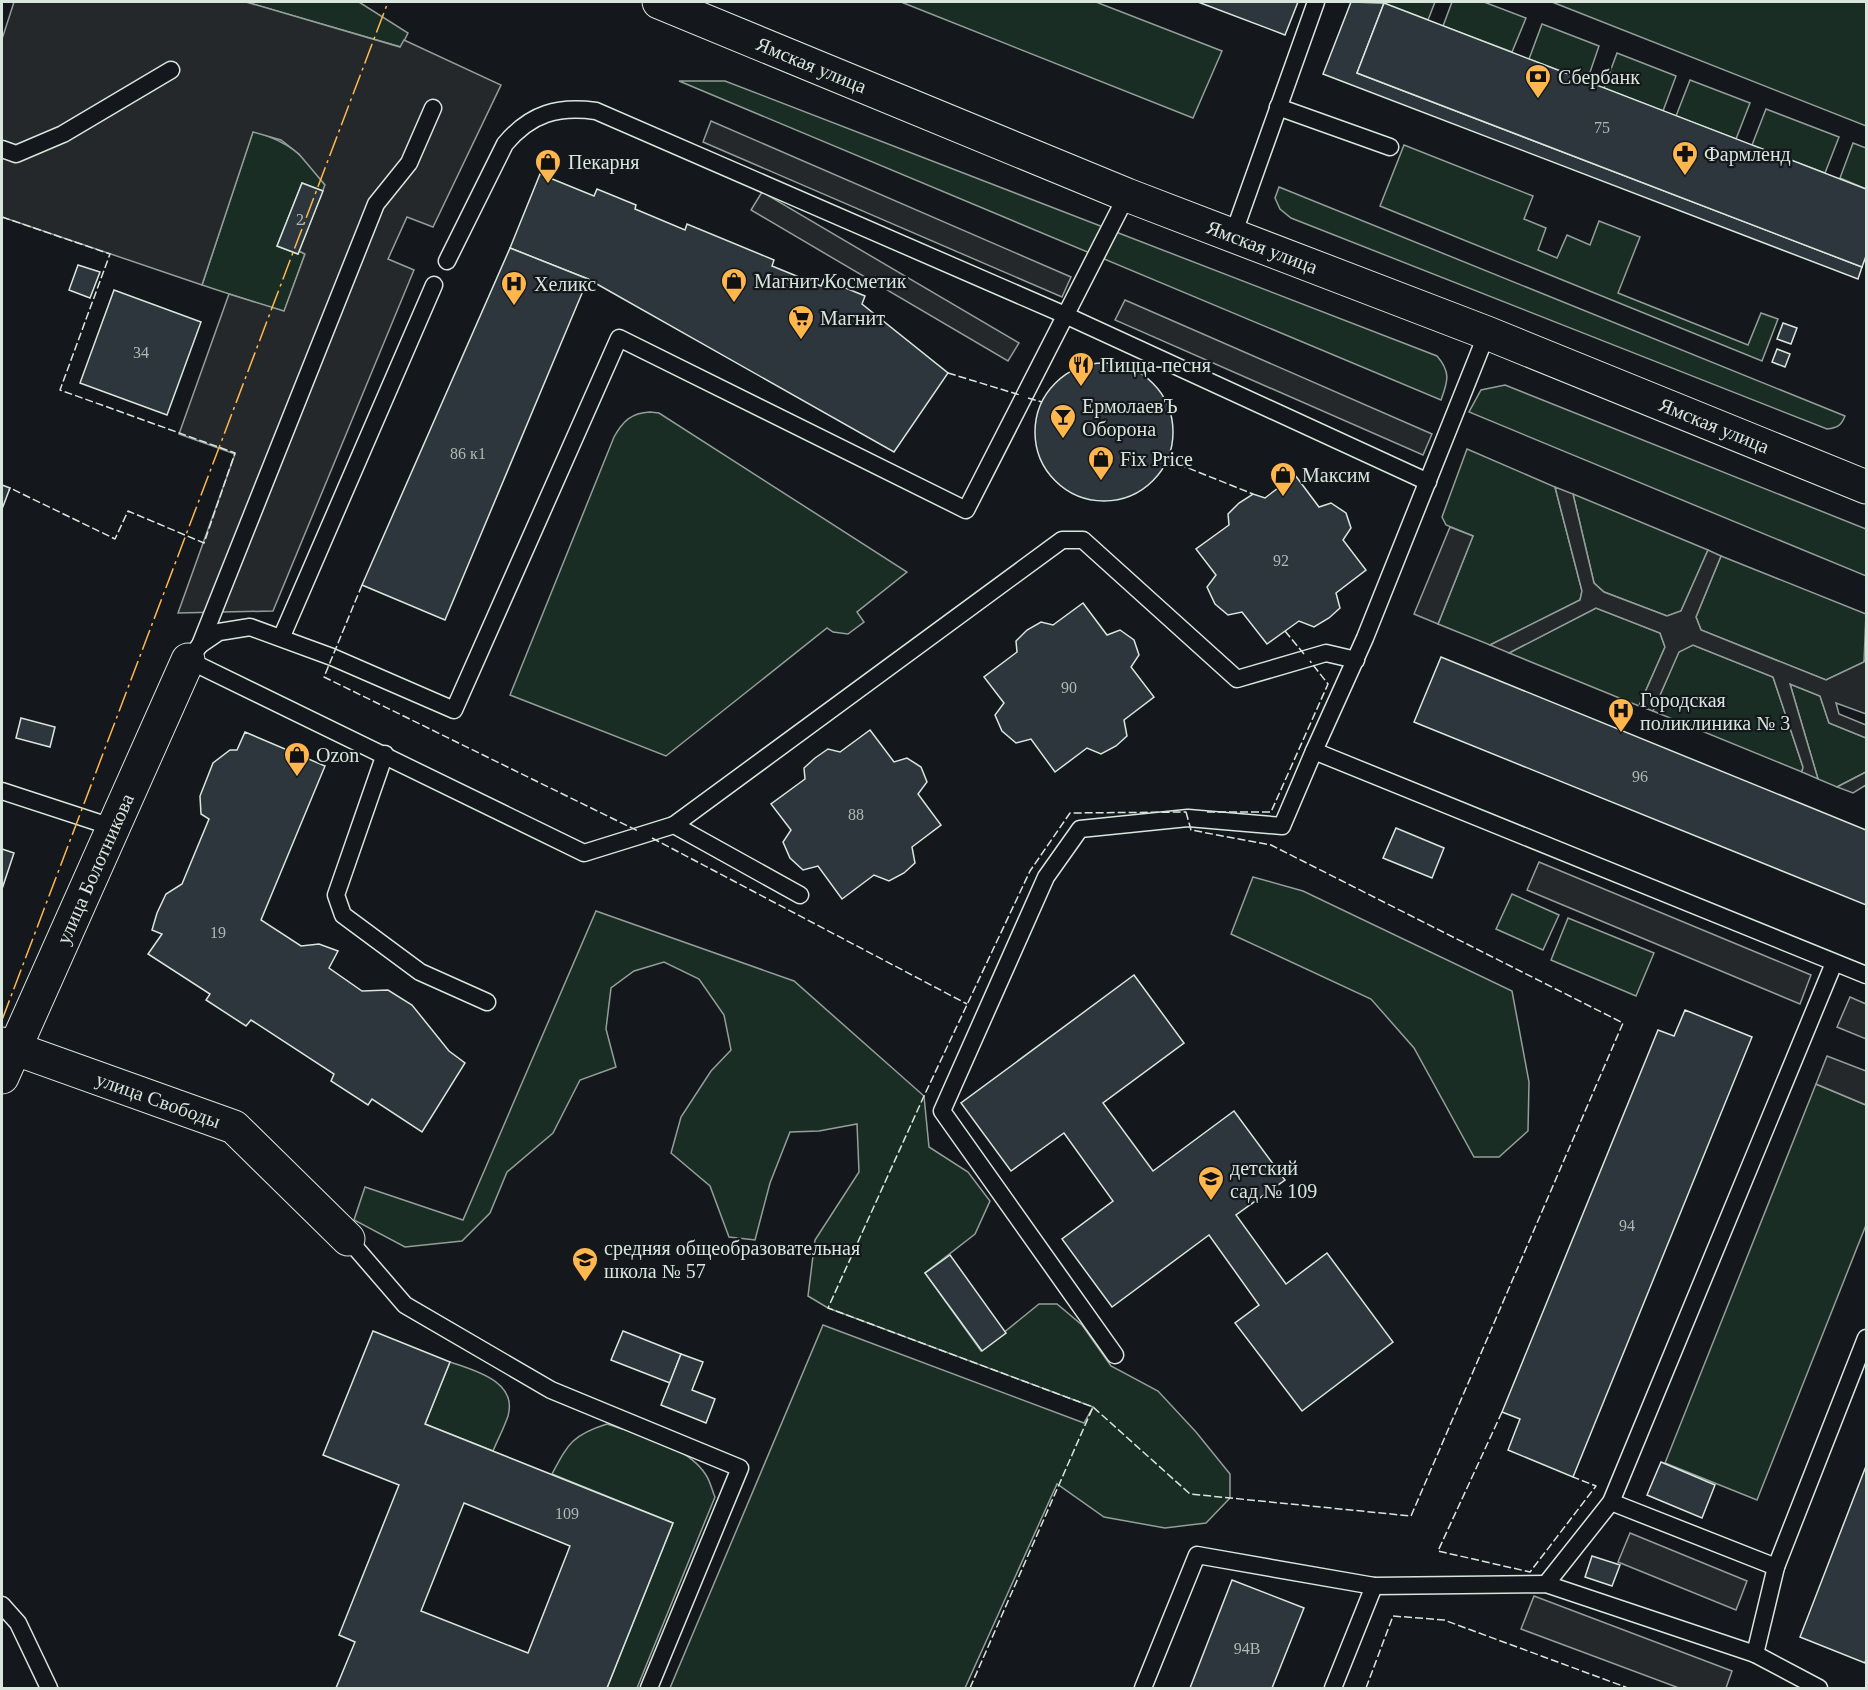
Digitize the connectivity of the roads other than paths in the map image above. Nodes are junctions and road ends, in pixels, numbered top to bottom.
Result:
1 (1316, 2) edge
2 (669, 4) edge
3 (171, 70) dead end
4 (1278, 107) junction
5 (434, 108) dead end
6 (1390, 147) dead end
7 (2, 149) edge
8 (1127, 195) junction
9 (1233, 235) junction
10 (447, 261) dead end
11 (434, 285) dead end
12 (1065, 315) junction
13 (1487, 333) junction
14 (1428, 482) junction
15 (1866, 487) edge
16 (282, 636) junction
17 (194, 652) junction
18 (1356, 660) junction
19 (1314, 752) junction
20 (385, 754) junction
21 (2, 791) edge
22 (674, 825) junction
23 (112, 827) junction
24 (800, 895) dead end
25 (1834, 963) junction
26 (1866, 975) edge
27 (487, 1002) dead end
28 (6, 1057) edge
29 (348, 1239) joint
30 (1866, 1338) edge
31 (1115, 1355) dead end
32 (1611, 1502) junction
33 (1776, 1567) junction
34 (1546, 1584) junction
35 (1374, 1586) junction
36 (2, 1605) edge
37 (1755, 1654) junction
38 (49, 1689) edge
39 (649, 1689) edge
40 (1143, 1689) edge
41 (1333, 1689) edge
42 (1819, 1689) edge

1 - 4 lane
2 - 8 main road, Ямская улица
3 - 7 lane
4 - 6 lane
4 - 9 lane
5 - 17 lane
8 - 9 main road, Ямская улица
8 - 12 lane
9 - 13 main road, Ямская улица
10 - 12 lane
11 - 16 lane
12 - 14 lane
12 - 16 lane
13 - 14 lane
13 - 15 main road, Ямская улица
14 - 18 lane
16 - 17 lane
17 - 20 lane
17 - 23 main road, улица Болотникова
18 - 19 lane
18 - 22 lane
19 - 25 lane
19 - 31 lane
20 - 22 lane
20 - 27 lane
21 - 23 lane
22 - 24 lane
23 - 28 main road, улица Болотникова
25 - 26 lane
25 - 32 lane
28 - 29 main road, улица Свободы
29 - 39 lane
30 - 33 lane
32 - 33 lane
32 - 34 lane
33 - 37 lane
34 - 35 lane
34 - 37 lane
35 - 40 lane
35 - 41 lane
36 - 38 lane
37 - 42 lane

